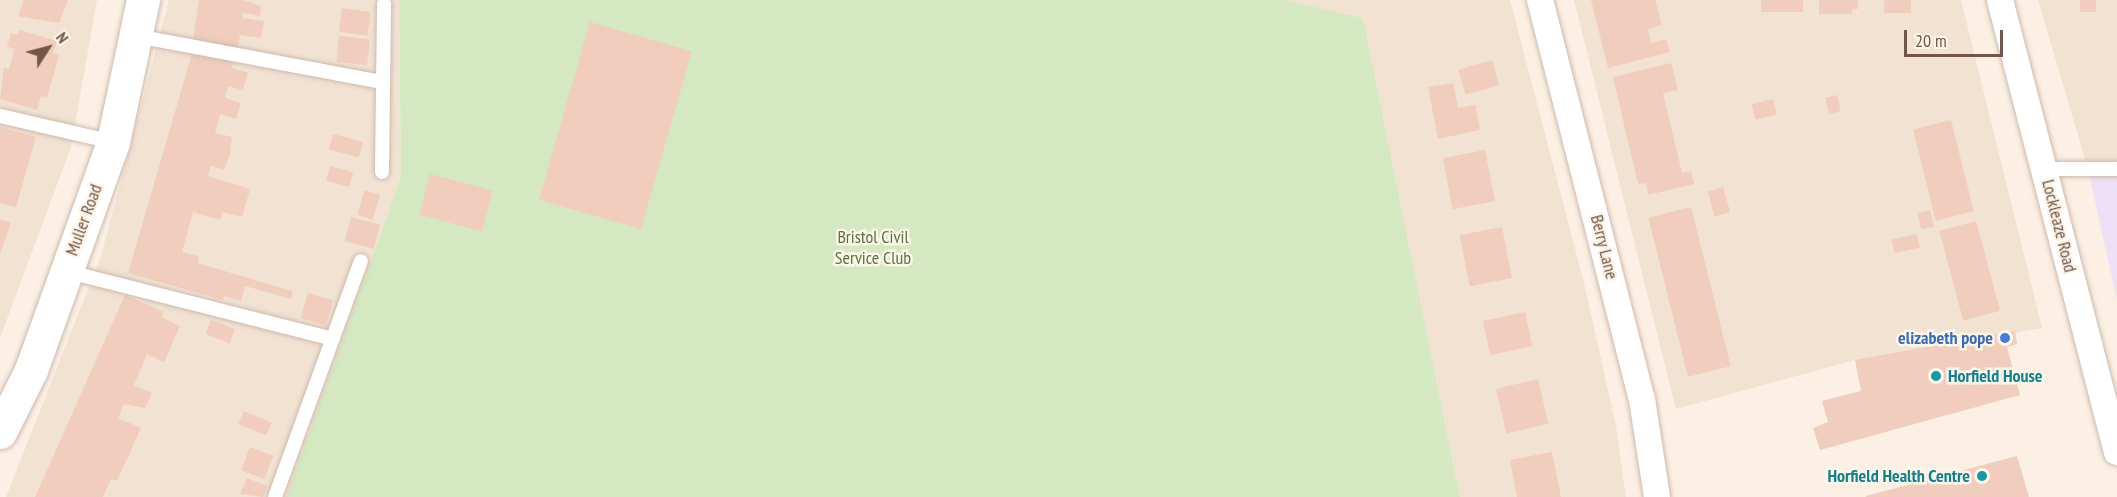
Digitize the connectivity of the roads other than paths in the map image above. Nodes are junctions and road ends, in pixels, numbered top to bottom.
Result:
1 (142, 0) edge
2 (1540, 0) edge
3 (2001, 0) edge
4 (384, 4) dead end
5 (136, 36) junction
6 (381, 82) junction
7 (0, 116) edge
8 (113, 142) junction
9 (2045, 169) junction
10 (2117, 169) edge
11 (382, 172) dead end
12 (362, 261) dead end
13 (65, 271) junction
14 (333, 339) junction
15 (0, 432) edge
16 (2117, 452) edge
17 (275, 497) edge
18 (1657, 497) edge

1 - 5 main road, Muller Road
2 - 18 street, Berry Lane
3 - 9 street, Lockleaze Road
4 - 6 lane
5 - 6 lane
5 - 8 main road, Muller Road
6 - 11 lane
7 - 8 lane
8 - 13 main road, Muller Road
9 - 10 lane
9 - 16 street, Lockleaze Road
12 - 14 lane
13 - 14 lane
13 - 15 main road, Muller Road
14 - 17 lane

